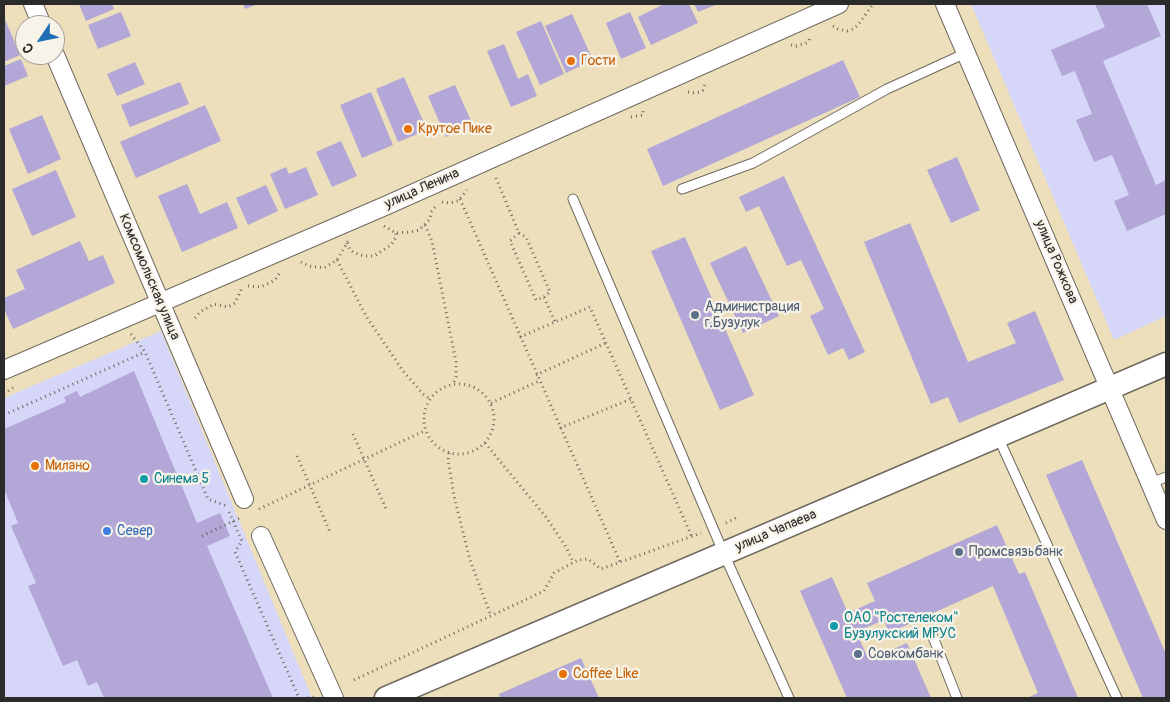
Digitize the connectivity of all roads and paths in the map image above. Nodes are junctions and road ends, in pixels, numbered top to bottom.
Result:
1 (839, 4) edge
2 (944, 4) edge
3 (966, 53) junction
4 (59, 65) edge
5 (496, 178) dead end
6 (682, 189) dead end
7 (460, 199) dead end
8 (573, 199) dead end
9 (425, 225) dead end
10 (396, 232) dead end
11 (519, 233) junction
12 (347, 243) dead end
13 (337, 260) dead end
14 (544, 297) junction
15 (160, 303) junction
16 (555, 322) junction
17 (520, 337) junction
18 (606, 343) junction
19 (1166, 364) edge
20 (4, 370) edge
21 (536, 375) junction
22 (539, 381) junction
23 (453, 384) junction
24 (1110, 389) junction
25 (430, 399) junction
26 (631, 399) junction
27 (491, 403) junction
28 (4, 414) edge
29 (560, 428) junction
30 (426, 430) junction
31 (353, 434) dead end
32 (998, 437) junction
33 (485, 443) junction
34 (449, 453) junction
35 (297, 456) dead end
36 (364, 460) junction
37 (1158, 480) edge
38 (310, 485) junction
39 (247, 506) junction
40 (387, 511) dead end
41 (736, 518) dead end
42 (1166, 520) edge
43 (234, 521) junction
44 (720, 525) dead end
45 (330, 532) dead end
46 (704, 532) dead end
47 (202, 536) dead end
48 (261, 536) dead end
49 (692, 537) junction
50 (724, 554) junction
51 (573, 562) junction
52 (620, 562) junction
53 (491, 616) junction
54 (933, 637) dead end
55 (354, 680) dead end
56 (299, 698) edge
57 (334, 698) edge
58 (386, 698) edge
59 (789, 698) edge
60 (957, 698) edge
61 (1117, 698) edge

1 - 15 street, улица Ленина
2 - 3 street, улица Рожкова
3 - 6 lane
3 - 24 street, улица Рожкова
4 - 15 street, Комсомольская улица
5 - 11 path
7 - 17 path
8 - 50 lane
9 - 23 path
10 - 12 path
11 - 14 path
11 - 14 path
13 - 25 path
14 - 16 path
15 - 20 street, улица Ленина
15 - 39 street, Комсомольская улица
16 - 17 path
16 - 18 path
17 - 21 path
18 - 21 path
18 - 26 path
19 - 24 street, улица Чапаева
21 - 22 path
22 - 27 path
22 - 29 path
23 - 25 path
23 - 27 path
24 - 32 street, улица Чапаева
24 - 37 street, улица Рожкова
25 - 30 path
26 - 29 path
26 - 49 path
27 - 33 path
28 - 43 path
29 - 52 path
30 - 34 path
30 - 36 path
31 - 36 path
32 - 50 street, улица Чапаева
32 - 61 lane
33 - 34 path
33 - 51 path
34 - 53 path
35 - 38 path
36 - 38 path
36 - 40 path
37 - 42 street, улица Рожкова
38 - 39 path
38 - 45 path
39 - 43 path
41 - 44 path
43 - 47 path
43 - 56 path
46 - 49 path
48 - 57 street
49 - 52 path
50 - 58 street, улица Чапаева
50 - 59 lane
51 - 52 path
51 - 53 path
53 - 55 path
54 - 60 lane

